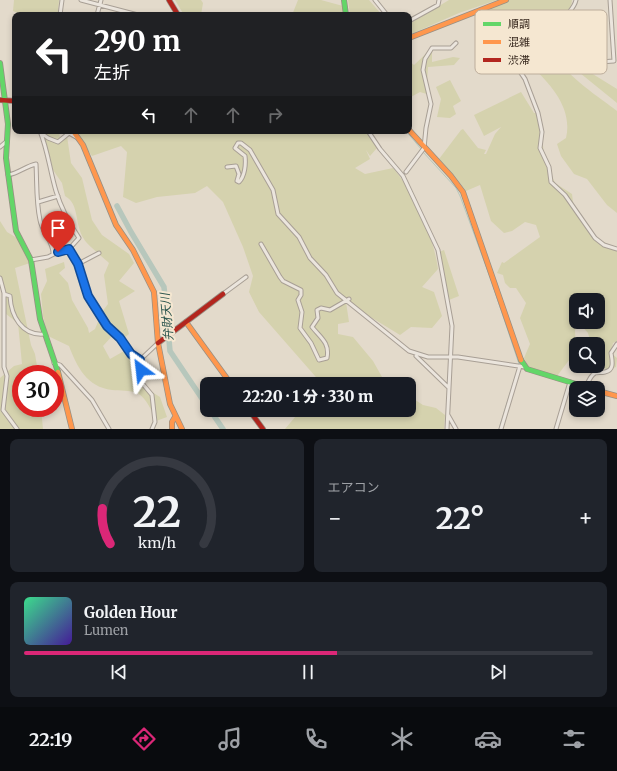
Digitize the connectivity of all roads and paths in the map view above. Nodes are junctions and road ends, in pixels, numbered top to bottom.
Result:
1 (62, 0) edge
2 (81, 0) edge
3 (101, 0) edge
4 (168, 0) edge
5 (344, 0) edge
6 (375, 0) edge
7 (439, 0) edge
8 (506, 0) edge
9 (576, 0) edge
10 (610, 0) edge
11 (100, 5) junction
12 (480, 10) edge
13 (572, 10) edge
14 (60, 12) edge
15 (98, 12) edge
16 (127, 12) edge
17 (176, 12) edge
18 (346, 12) edge
19 (385, 12) edge
20 (475, 12) edge
21 (412, 20) edge
22 (412, 37) edge
23 (456, 43) dead end
24 (607, 61) edge
25 (0, 63) edge
26 (522, 74) edge
27 (3, 101) edge
28 (42, 134) edge
29 (43, 134) edge
30 (67, 134) edge
31 (70, 134) edge
32 (76, 134) edge
33 (370, 134) edge
34 (412, 134) edge
35 (79, 139) junction
36 (7, 142) junction
37 (0, 147) edge
38 (424, 148) junction
39 (227, 167) dead end
40 (406, 172) dead end
41 (8, 175) junction
42 (58, 196) junction
43 (38, 202) junction
44 (261, 244) dead end
45 (69, 249) junction
46 (617, 249) edge
47 (99, 253) dead end
48 (53, 254) junction
49 (31, 260) junction
50 (78, 264) junction
51 (246, 277) dead end
52 (0, 278) edge
53 (4, 294) junction
54 (223, 294) joint
55 (348, 300) junction
56 (186, 322) junction
57 (44, 334) junction
58 (158, 343) junction
59 (617, 344) edge
60 (415, 354) junction
61 (450, 356) junction
62 (140, 360) junction
63 (54, 362) junction
64 (522, 366) junction
65 (226, 377) edge
66 (589, 381) edge
67 (569, 382) edge
68 (569, 385) edge
69 (448, 387) junction
70 (605, 393) edge
71 (617, 396) edge
72 (447, 413) junction
73 (175, 417) junction
74 (254, 417) edge
75 (17, 429) edge
76 (72, 429) edge
77 (109, 429) edge
78 (152, 429) edge
79 (172, 429) edge
80 (182, 429) edge
81 (263, 429) edge
82 (447, 429) edge
83 (456, 429) edge
84 (501, 429) edge
85 (556, 429) edge

1 - 14 street
2 - 11 street
3 - 11 street
4 - 17 street
5 - 18 street
6 - 19 street
7 - 21 street
8 - 12 street
9 - 13 street
10 - 24 street
11 - 15 street
11 - 16 street
20 - 22 street
23 - 38 street
25 - 27 street
26 - 46 street
27 - 36 street
28 - 42 street
29 - 30 street
31 - 35 street
32 - 35 street
33 - 61 street
34 - 38 street
35 - 58 street
36 - 37 street
36 - 41 street
38 - 40 street
38 - 64 street
39 - 55 street
41 - 43 street
41 - 49 street
42 - 43 street
42 - 45 street
43 - 48 street
44 - 55 street
45 - 48 street
45 - 50 street
47 - 50 street
48 - 49 street
49 - 57 street
50 - 62 street
51 - 54 street
52 - 53 street
53 - 57 street
53 - 75 street
54 - 56 street
55 - 60 street
56 - 58 street
56 - 65 street
57 - 63 street
58 - 62 street
58 - 73 street
59 - 66 street
60 - 61 street
60 - 69 street
61 - 64 street
61 - 69 street
62 - 78 street
63 - 76 street
63 - 77 street
64 - 67 street
64 - 84 street
68 - 85 street
69 - 72 street
70 - 71 street
72 - 82 street
72 - 83 street
73 - 79 street
73 - 80 street
74 - 81 street

